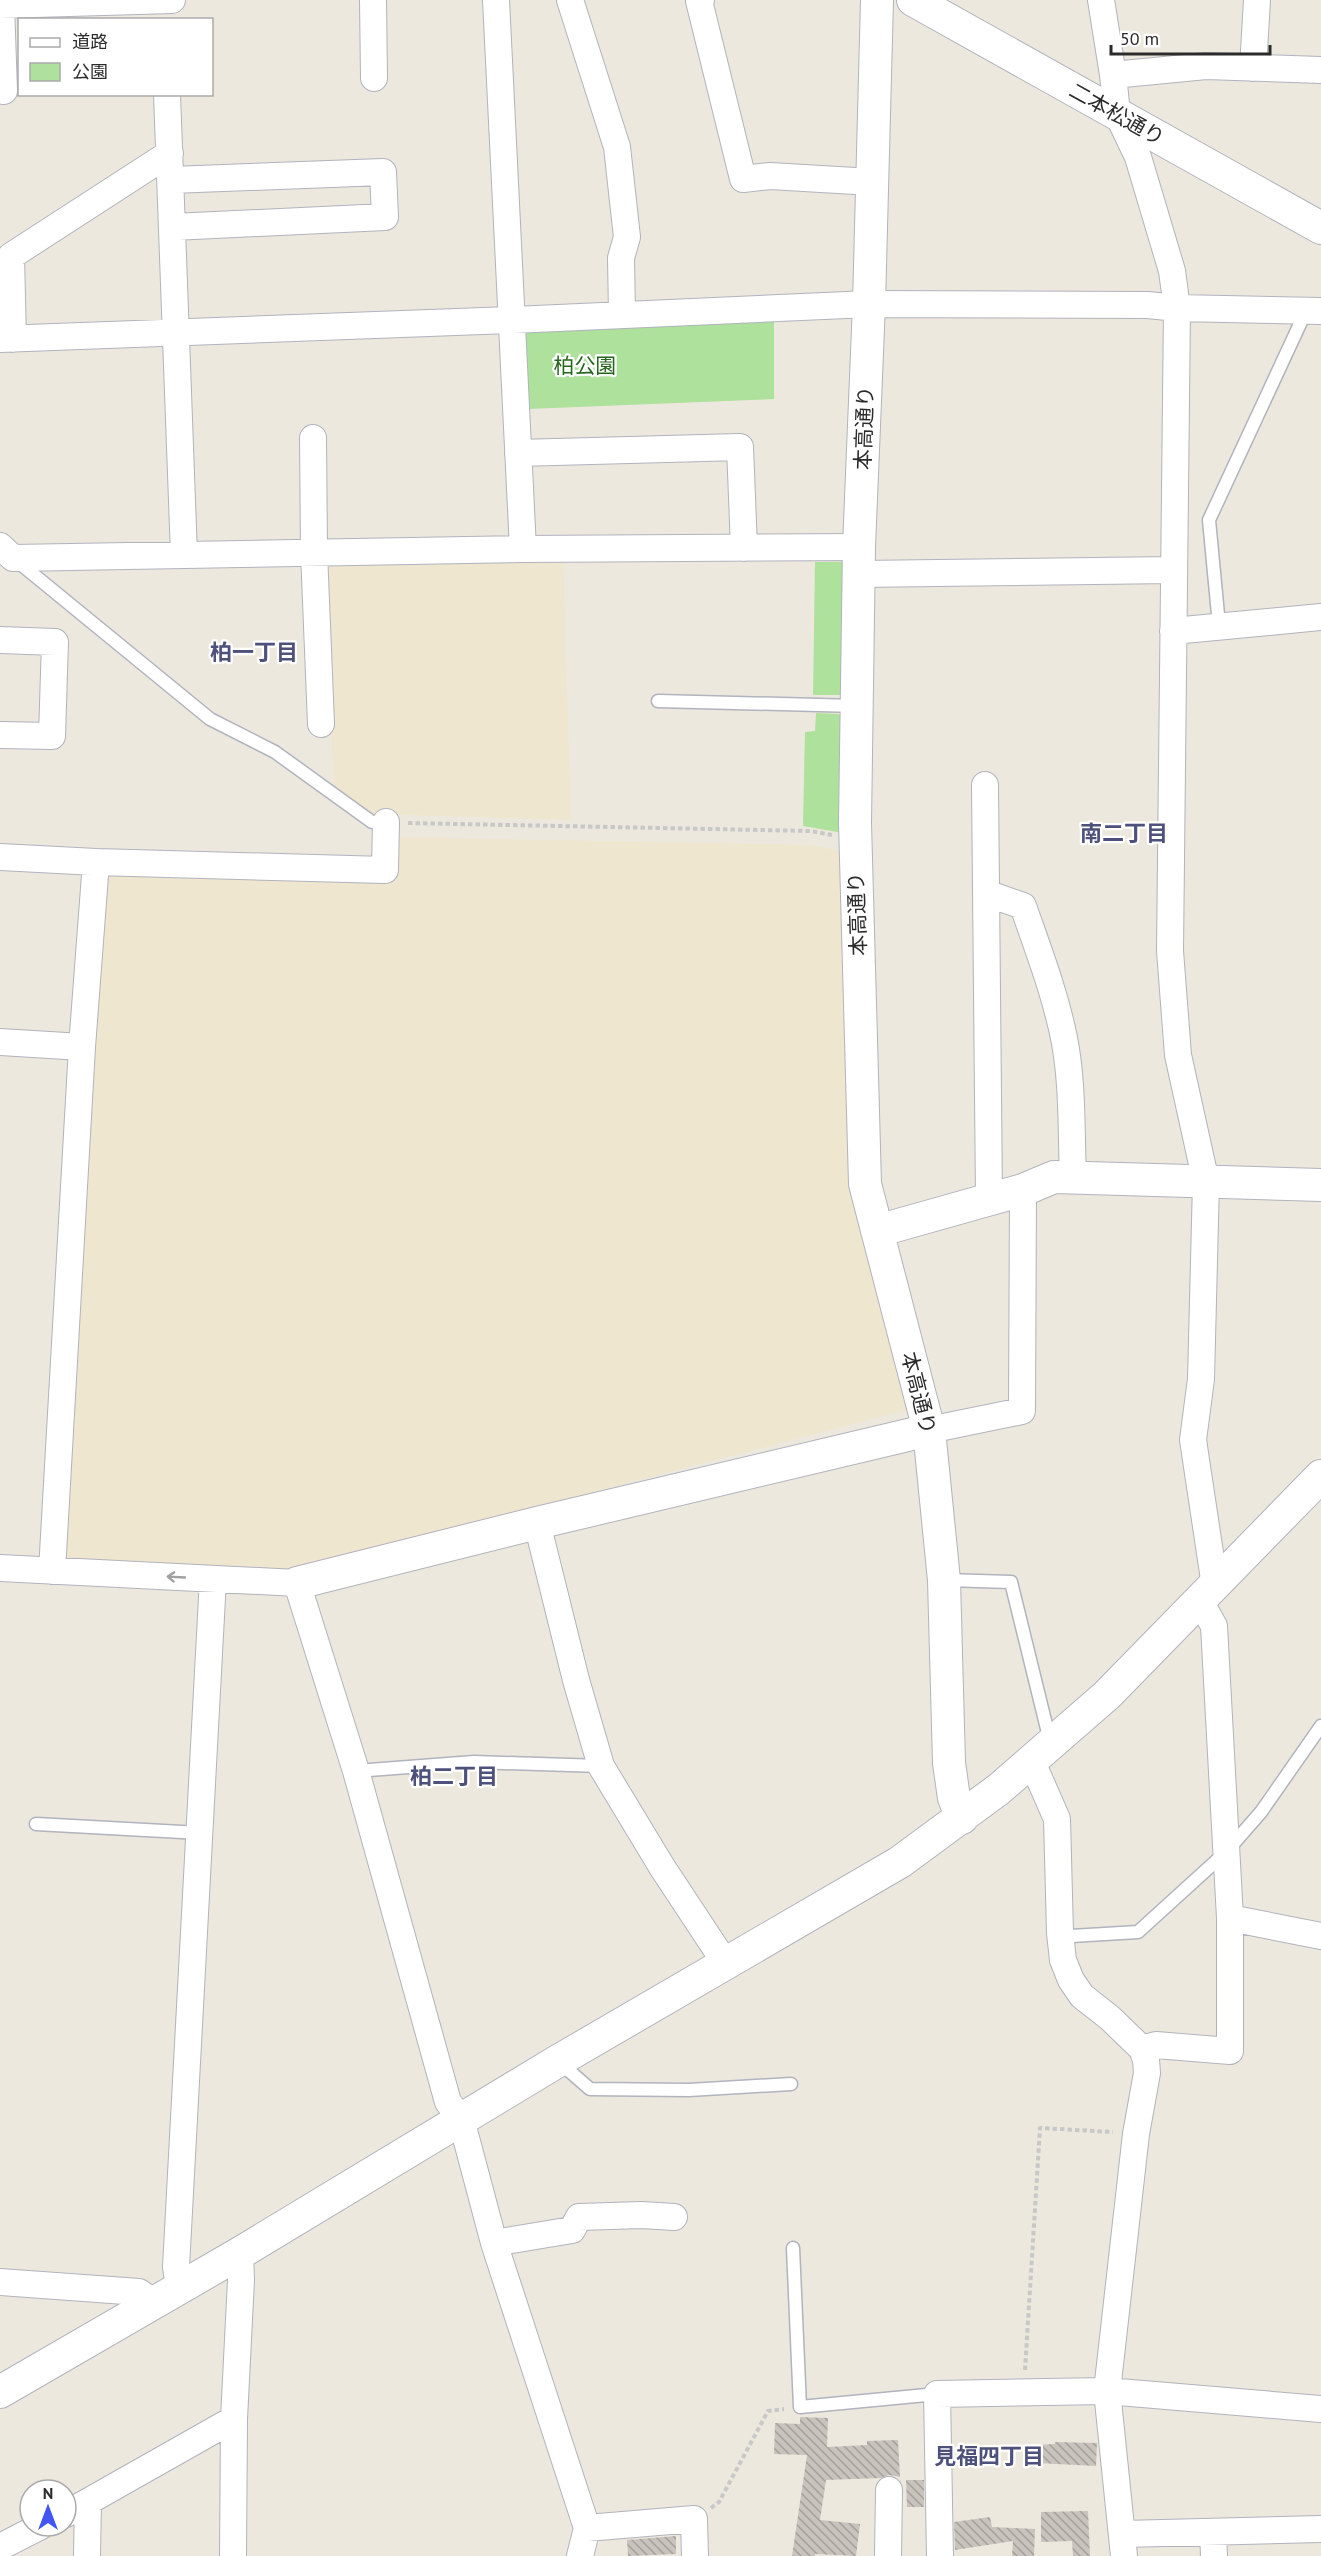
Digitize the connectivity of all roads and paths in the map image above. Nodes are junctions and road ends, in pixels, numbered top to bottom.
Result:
1 (163, 0) edge
2 (172, 0) edge
3 (373, 0) edge
4 (496, 0) edge
5 (570, 0) edge
6 (701, 0) edge
7 (877, 0) edge
8 (913, 0) edge
9 (1101, 0) edge
10 (1257, 0) edge
11 (39, 2) edge
12 (1, 5) edge
13 (164, 18) edge
14 (1253, 68) junction
15 (1321, 70) edge
16 (1113, 75) junction
17 (374, 78) dead end
18 (4, 91) dead end
19 (167, 96) edge
20 (1117, 113) junction
21 (170, 153) junction
22 (171, 180) junction
23 (872, 182) junction
24 (173, 226) junction
25 (1321, 228) edge
26 (869, 304) junction
27 (1177, 308) junction
28 (1313, 311) edge
29 (622, 314) junction
30 (513, 320) junction
31 (178, 332) junction
32 (7, 339) edge
33 (313, 438) dead end
34 (518, 453) junction
35 (744, 548) junction
36 (523, 549) junction
37 (7, 552) edge
38 (314, 552) junction
39 (184, 555) junction
40 (859, 560) junction
41 (1173, 570) junction
42 (1321, 617) edge
43 (1219, 625) junction
44 (1173, 631) junction
45 (0, 640) edge
46 (658, 701) dead end
47 (856, 706) junction
48 (321, 724) dead end
49 (0, 735) edge
50 (985, 785) dead end
51 (386, 822) junction
52 (855, 838) junction
53 (0, 857) edge
54 (96, 862) junction
55 (986, 893) junction
56 (0, 1042) edge
57 (81, 1047) junction
58 (1073, 1177) junction
59 (1206, 1182) junction
60 (1321, 1185) edge
61 (1023, 1190) junction
62 (989, 1199) junction
63 (878, 1231) junction
64 (929, 1430) junction
65 (1321, 1476) edge
66 (537, 1523) junction
67 (0, 1568) edge
68 (52, 1571) junction
69 (213, 1579) junction
70 (944, 1580) junction
71 (297, 1583) junction
72 (1208, 1593) junction
73 (1321, 1726) edge
74 (1041, 1754) junction
75 (601, 1766) junction
76 (356, 1771) junction
77 (962, 1818) junction
78 (36, 1824) dead end
79 (200, 1833) junction
80 (1226, 1852) junction
81 (1230, 1918) junction
82 (1060, 1933) junction
83 (1321, 1936) edge
84 (726, 1964) junction
85 (1142, 2049) junction
86 (558, 2061) junction
87 (791, 2084) dead end
88 (461, 2119) junction
89 (1136, 2134) junction
90 (674, 2217) dead end
91 (494, 2243) junction
92 (793, 2248) dead end
93 (240, 2253) junction
94 (0, 2282) edge
95 (166, 2294) junction
96 (1107, 2391) junction
97 (0, 2392) edge
98 (1024, 2392) junction
99 (937, 2394) junction
100 (800, 2407) junction
101 (1321, 2409) edge
102 (234, 2419) junction
103 (889, 2490) dead end
104 (78, 2507) edge
105 (78, 2513) edge
106 (694, 2519) junction
107 (587, 2528) junction
108 (1321, 2529) edge
109 (18, 2538) edge
110 (1213, 2544) edge
111 (1123, 2545) edge
112 (0, 2547) edge
113 (87, 2556) edge
114 (234, 2556) edge
115 (580, 2556) edge
116 (695, 2556) edge
117 (888, 2556) edge
118 (940, 2556) edge

1 - 2 street
1 - 11 street
1 - 13 street
3 - 17 street
4 - 30 street
5 - 29 street
6 - 23 street
7 - 23 street, 本高通り
8 - 20 street, 二本松通り
9 - 16 street
10 - 14 street
11 - 12 street
12 - 18 street
14 - 15 street
14 - 16 street
16 - 20 street
19 - 21 street
20 - 25 street, 二本松通り
20 - 27 street
21 - 22 street
21 - 32 street
22 - 24 street
22 - 24 street
23 - 26 street, 本高通り
24 - 31 street
26 - 27 street
26 - 29 street
26 - 40 street, 本高通り
27 - 28 street
27 - 41 street
28 - 43 lane
29 - 30 street
30 - 31 street
30 - 34 street
31 - 32 street
31 - 39 street
33 - 38 street
34 - 35 street
34 - 36 street
35 - 36 street
35 - 40 street
36 - 38 street
37 - 39 street
37 - 51 lane
38 - 39 street
38 - 48 street
40 - 41 street
40 - 47 street, 本高通り
41 - 44 street
42 - 43 street
43 - 44 street
44 - 59 street
45 - 49 street
46 - 47 lane
47 - 52 street, 本高通り
50 - 55 street
51 - 52 path
51 - 54 street
52 - 63 street, 本高通り
53 - 54 street
54 - 57 street
55 - 58 street
55 - 62 street
56 - 57 street
57 - 68 street
58 - 59 street
58 - 61 street
59 - 60 street
59 - 72 street
61 - 62 street
61 - 64 street
62 - 63 street
63 - 64 street, 本高通り
64 - 66 street
64 - 70 street, 本高通り
65 - 72 street
66 - 71 street
66 - 75 street
67 - 68 street
69 -> 68 street
69 - 71 street
69 - 79 street
70 - 74 lane
70 - 77 street, 本高通り
71 - 76 street
72 - 74 street
72 - 80 street
73 - 80 lane
74 - 77 street
74 - 82 street
75 - 76 lane
75 - 84 street
76 - 88 street
77 - 84 street
78 - 79 lane
79 - 95 street
80 - 81 street
80 - 82 lane
81 - 83 street
81 - 85 street
82 - 85 street
84 - 86 street
85 - 89 street
86 - 87 lane
86 - 88 street
88 - 91 street
88 - 93 street
89 - 96 street
89 - 98 path
90 - 91 street
91 - 107 street
92 - 100 lane
93 - 95 street
93 - 102 street
94 - 95 street
95 - 97 street
96 - 98 street
96 - 101 street
96 - 111 street
98 - 99 street
99 - 100 lane
99 - 118 street
100 - 106 path
102 - 104 street
102 - 114 street
103 - 117 street
105 - 113 street
106 - 107 street
106 - 116 street
107 - 115 street
108 - 110 street
109 - 112 street
110 - 111 street

